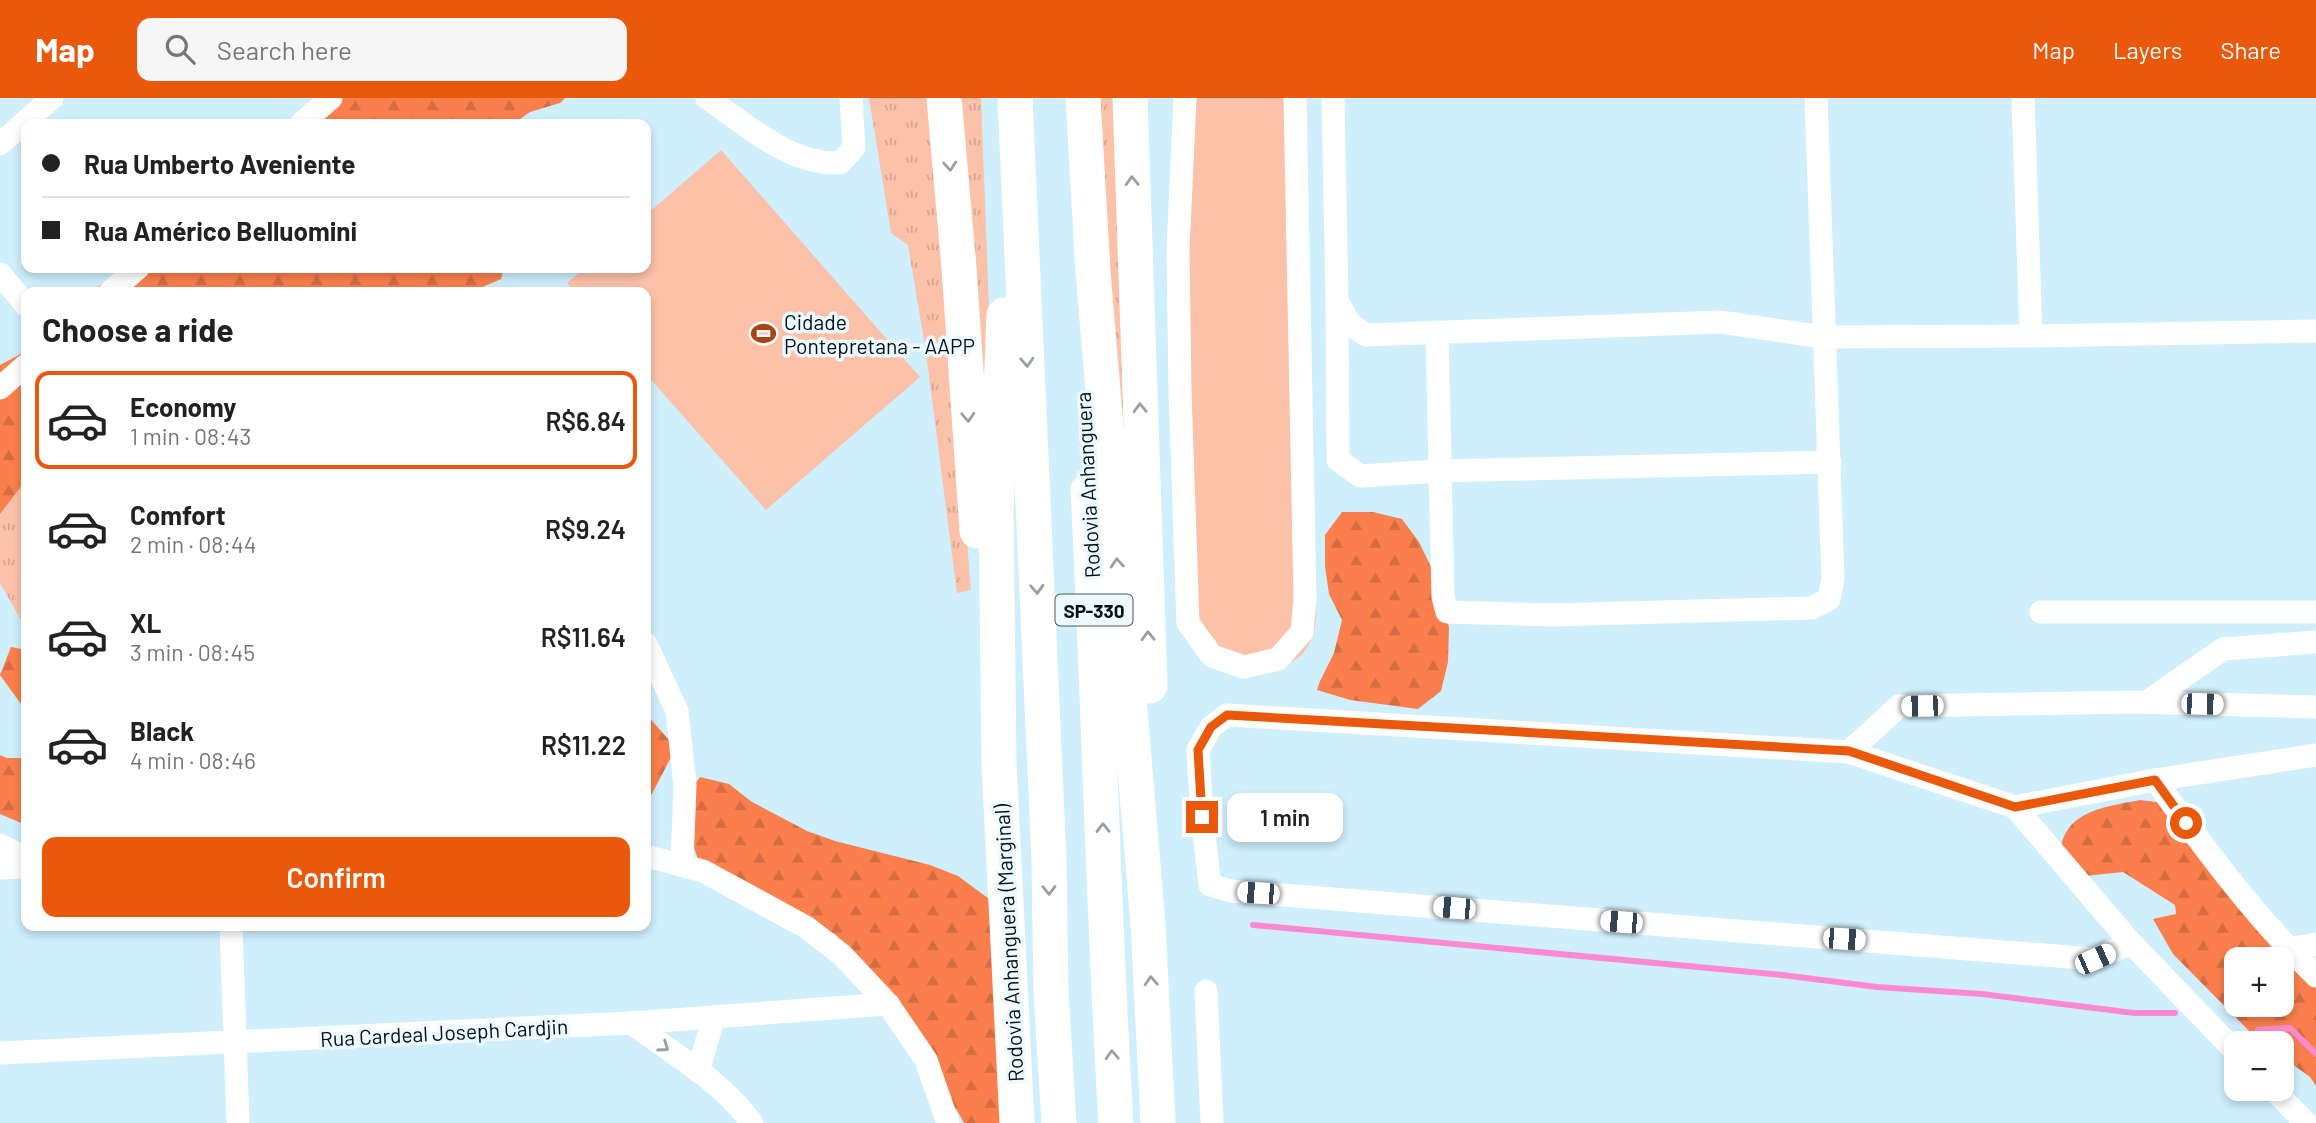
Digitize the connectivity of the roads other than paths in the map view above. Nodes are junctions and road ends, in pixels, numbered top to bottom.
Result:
1 (52, 98) edge
2 (331, 98) edge
3 (707, 98) edge
4 (850, 98) edge
5 (944, 98) edge
6 (1008, 98) edge
7 (1015, 98) edge
8 (1065, 98) edge
9 (1083, 98) edge
10 (1130, 98) edge
11 (1185, 98) edge
12 (1295, 98) edge
13 (1333, 98) edge
14 (1816, 98) edge
15 (2022, 98) edge
16 (28, 119) edge
17 (307, 119) edge
18 (21, 125) edge
19 (0, 144) edge
20 (132, 273) edge
21 (0, 274) edge
22 (116, 287) edge
23 (21, 299) edge
24 (1337, 300) junction
25 (2316, 331) edge
26 (1437, 333) junction
27 (2031, 336) junction
28 (1823, 337) junction
29 (21, 369) edge
30 (0, 388) edge
31 (1830, 462) junction
32 (1439, 471) junction
33 (2041, 612) dead end
34 (2316, 612) edge
35 (2316, 642) edge
36 (651, 655) edge
37 (2147, 702) junction
38 (2316, 706) edge
39 (1849, 751) junction
40 (2316, 755) edge
41 (999, 763) junction
42 (2155, 780) junction
43 (2015, 807) junction
44 (0, 845) edge
45 (21, 856) edge
46 (651, 857) edge
47 (682, 864) junction
48 (21, 867) edge
49 (0, 868) edge
50 (1148, 924) junction
51 (231, 931) edge
52 (2131, 943) junction
53 (2316, 944) edge
54 (2286, 947) edge
55 (2294, 948) edge
56 (2294, 955) edge
57 (2316, 976) edge
58 (1206, 991) dead end
59 (888, 1004) junction
60 (714, 1017) junction
61 (631, 1023) junction
62 (2224, 1040) edge
63 (234, 1042) junction
64 (0, 1053) edge
65 (698, 1071) junction
66 (2285, 1101) edge
67 (238, 1123) edge
68 (752, 1123) edge
69 (948, 1123) edge
70 (1017, 1123) edge
71 (1059, 1123) edge
72 (1116, 1123) edge
73 (1158, 1123) edge
74 (1212, 1123) edge
75 (2306, 1123) edge

1 - 16 street
2 - 17 street
3 - 4 street
5 -> 41 highway
6 - 41 highway
7 -> 71 highway, SP-330
72 -> 8 highway, Rodovia Anhanguera / SP-330
50 -> 9 highway
50 -> 10 highway
11 - 12 street
13 - 24 street
14 - 28 street
15 - 27 street
18 - 19 street
20 - 22 street
21 - 23 street
24 - 26 street
24 - 32 street
25 - 27 street
26 - 28 street
26 - 32 street
27 - 28 street
28 - 31 street
29 - 30 street
31 - 32 street
31 - 32 street
33 - 34 street
35 - 37 street
36 - 47 street
37 - 38 street
37 - 39 street
39 - 43 street
39 - 52 street
40 - 42 street
41 - 70 highway, Rodovia Anhanguera (Marginal)
42 - 43 street
42 - 54 street
43 - 52 street
44 - 45 street
46 - 47 street
47 - 59 street
48 - 49 street
73 -> 50 highway
51 - 63 street
52 - 62 street
53 - 55 street
56 - 57 street
58 - 74 street
59 - 60 street, Rua Cardeal Joseph Cardjin
59 - 69 street
60 - 61 street, Rua Cardeal Joseph Cardjin
60 - 65 street
61 - 63 street, Rua Cardeal Joseph Cardjin
61 -> 65 street
63 - 64 street, Rua Cardeal Joseph Cardjin
63 - 67 street
65 - 68 street
66 - 75 street

